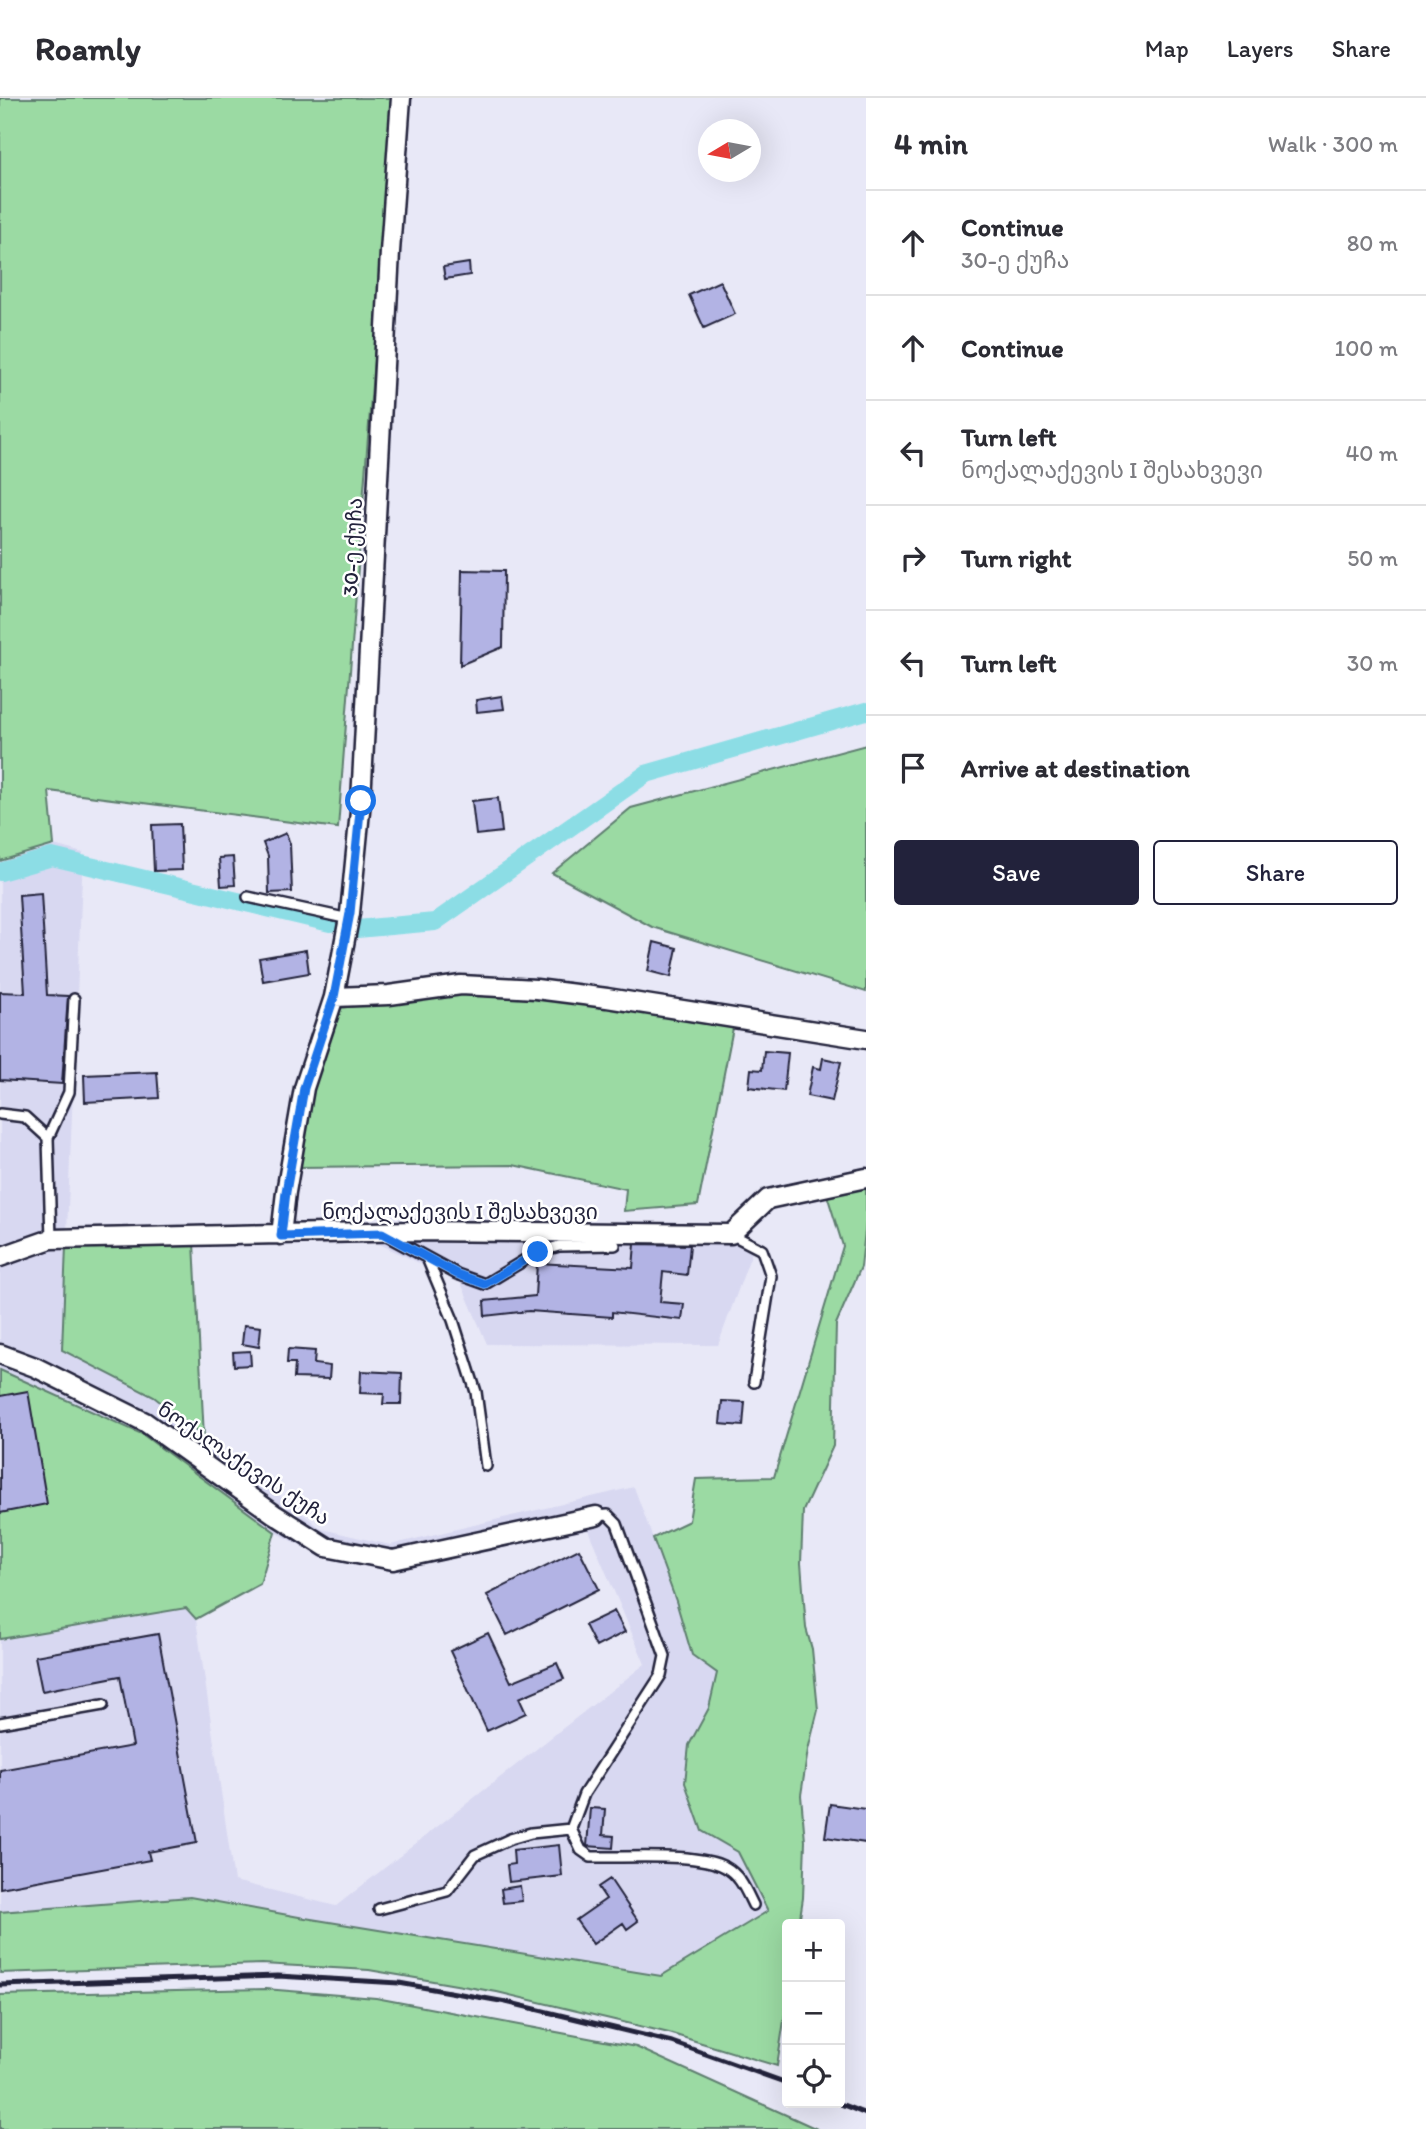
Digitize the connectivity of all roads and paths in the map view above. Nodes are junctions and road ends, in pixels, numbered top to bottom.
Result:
1 (401, 98) edge
2 (248, 897) dead end
3 (349, 919) junction
4 (334, 997) junction
5 (74, 999) dead end
6 (866, 1039) edge
7 (0, 1114) edge
8 (47, 1138) junction
9 (866, 1178) edge
10 (382, 1233) junction
11 (730, 1234) junction
12 (281, 1236) junction
13 (51, 1239) junction
14 (615, 1245) dead end
15 (0, 1257) edge
16 (427, 1258) junction
17 (0, 1354) edge
18 (754, 1382) dead end
19 (486, 1466) dead end
20 (596, 1516) joint
21 (103, 1705) dead end
22 (0, 1723) edge
23 (571, 1829) junction
24 (753, 1905) dead end
25 (379, 1909) dead end

1 - 3 street, 30-ე ქუჩა
2 - 3 lane
3 - 4 street, 30-ე ქუჩა
4 - 6 street
4 - 12 street, 30-ე ქუჩა
5 - 8 lane
7 - 8 lane
8 - 13 lane
9 - 11 street
10 - 11 street, ნოქალაქევის I შესახვევი
10 - 12 street, ნოქალაქევის I შესახვევი
10 - 16 lane
11 - 18 lane
12 - 13 street, ნოქალაქევის I შესახვევი
13 - 15 street, ნოქალაქევის I შესახვევი
14 - 16 lane
16 - 19 lane
17 - 20 street, ნოქალაქევის ქუჩა
20 - 23 lane
21 - 22 lane
23 - 24 lane
23 - 25 lane

